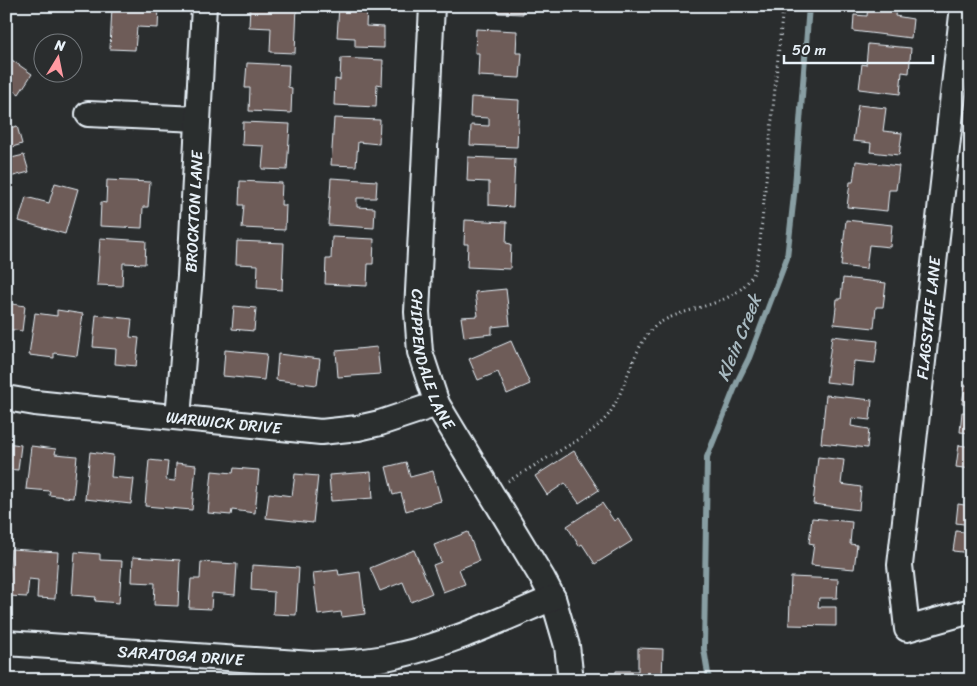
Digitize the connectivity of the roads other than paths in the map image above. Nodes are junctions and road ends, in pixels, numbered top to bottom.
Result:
1 (204, 6) edge
2 (432, 6) edge
3 (963, 6) edge
4 (962, 95) edge
5 (88, 114) dead end
6 (198, 119) junction
7 (6, 398) edge
8 (437, 404) junction
9 (178, 417) junction
10 (553, 598) junction
11 (971, 611) edge
12 (6, 643) edge
13 (570, 680) edge

1 - 6 street, BROCKTON LANE
2 - 8 street, CHIPPENDALE LANE
3 - 4 street, FLAGSTAFF LANE
4 - 11 street, FLAGSTAFF LANE
5 - 6 street
6 - 9 street, BROCKTON LANE
7 - 9 street, WARWICK DRIVE
8 - 9 street, WARWICK DRIVE
8 - 10 street, CHIPPENDALE LANE
10 - 12 street, SARATOGA DRIVE
10 - 13 street, CHIPPENDALE LANE

